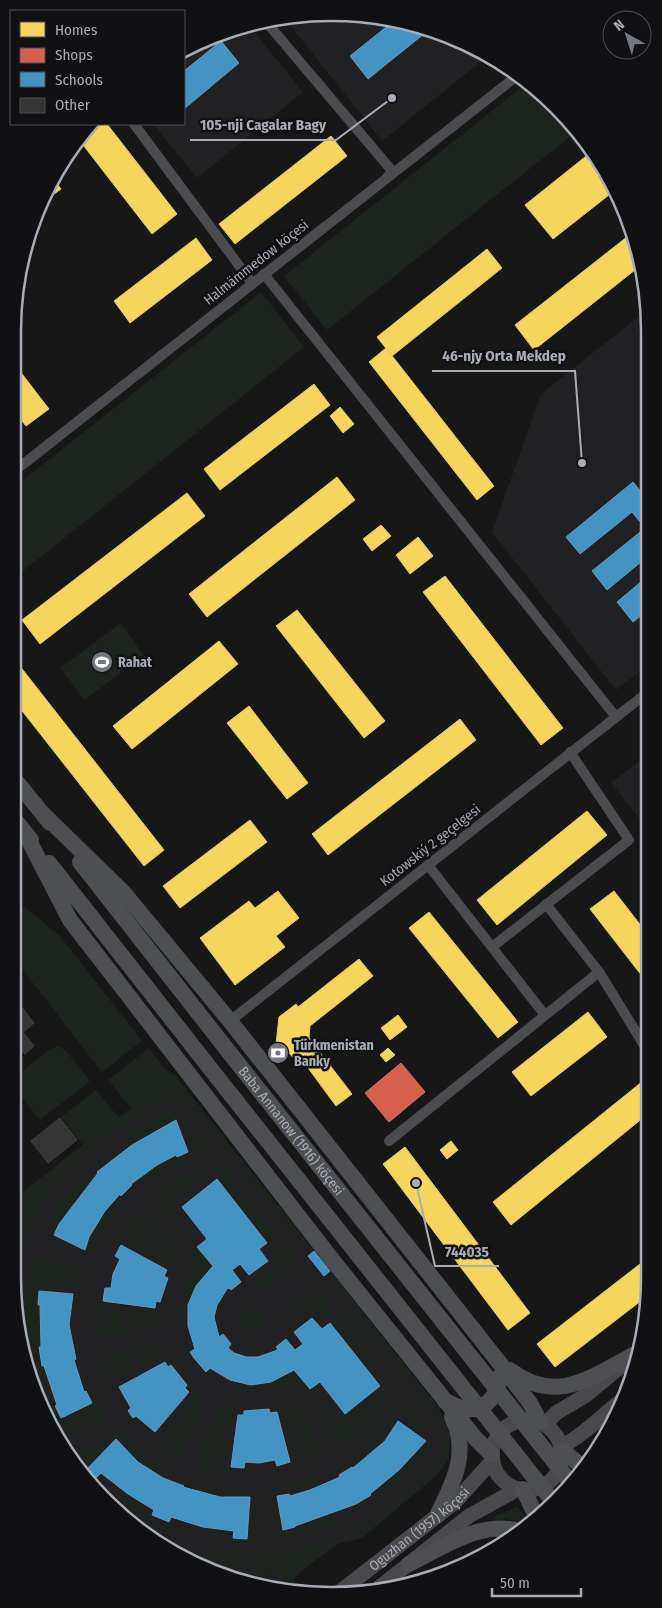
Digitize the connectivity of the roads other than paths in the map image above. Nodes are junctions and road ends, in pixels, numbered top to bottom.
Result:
1 (271, 27) edge
2 (512, 79) edge
3 (135, 125) edge
4 (393, 172) junction
5 (264, 274) junction
6 (252, 283) junction
7 (21, 466) edge
8 (641, 697) edge
9 (616, 717) junction
10 (570, 752) junction
11 (21, 787) edge
12 (43, 814) junction
13 (21, 828) edge
14 (24, 832) junction
15 (428, 865) junction
16 (546, 904) junction
17 (492, 947) junction
18 (599, 972) junction
19 (544, 1014) junction
20 (230, 1021) junction
21 (641, 1040) edge
22 (389, 1141) dead end
23 (630, 1356) edge
24 (630, 1358) edge
25 (498, 1361) junction
26 (445, 1402) junction
27 (612, 1407) edge
28 (542, 1424) junction
29 (561, 1449) junction
30 (492, 1458) junction
31 (579, 1463) edge
32 (566, 1478) edge
33 (520, 1489) junction
34 (549, 1497) edge
35 (533, 1511) edge
36 (437, 1516) junction
37 (512, 1529) edge
38 (409, 1564) junction
39 (387, 1582) edge
40 (347, 1586) edge

1 - 4 street
2 - 4 street, Halmämmedow köçesi
3 - 6 street
4 - 5 street, Halmämmedow köçesi
4 - 6 street
5 - 6 street, Halmämmedow köçesi
5 - 9 street
6 - 7 street, Halmämmedow köçesi
8 - 9 street, Kotowskiý 2 geçelgesi
9 - 10 street, Kotowskiý 2 geçelgesi
10 - 15 street, Kotowskiý 2 geçelgesi
10 - 16 street
11 - 12 main road, Baba Annanow (1916) köçesi
12 - 20 main road
12 - 32 main road, Baba Annanow (1916) köçesi, bridge
13 - 14 main road, Baba Annanow (1916) köçesi
14 - 26 main road
14 - 34 main road, Baba Annanow (1916) köçesi, bridge
15 - 17 street
15 - 20 street, Kotowskiý 2 geçelgesi
16 - 17 street
16 - 18 street
17 - 19 street
18 - 19 street
18 - 21 street
19 - 22 street
20 - 25 main road
23 - 25 main road
24 - 28 main road
25 - 26 main road
25 - 28 main road
26 - 30 main road
26 - 36 main road
27 - 29 main road
28 - 29 main road
28 - 30 main road
29 - 31 main road
29 - 33 main road
30 - 33 main road
30 - 36 main road, Oguzhan (1957) köçesi
33 - 35 main road
33 - 38 main road, Oguzhan (1957) köçesi
36 - 40 main road, Oguzhan (1957) köçesi
37 - 38 main road
38 - 39 main road, Oguzhan (1957) köçesi

